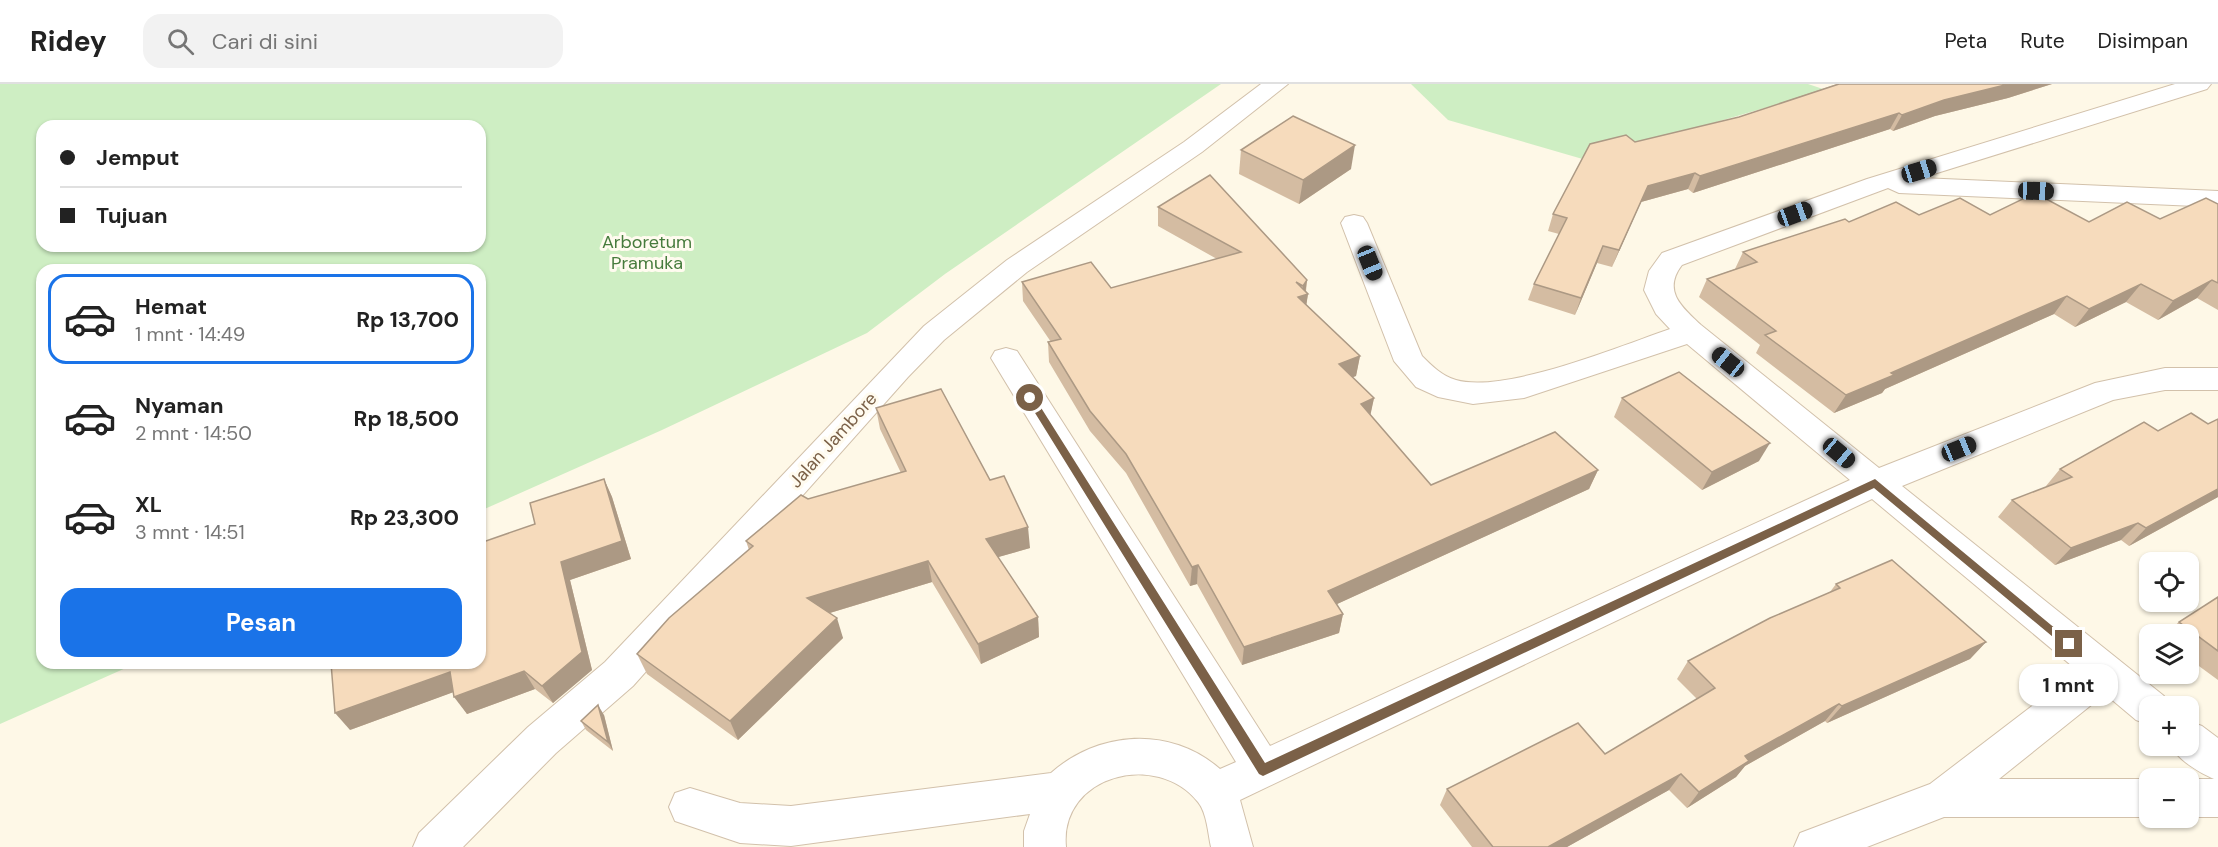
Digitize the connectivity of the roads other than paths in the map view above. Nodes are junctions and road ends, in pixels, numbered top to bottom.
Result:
1 (1276, 84) edge
2 (2199, 84) edge
3 (1876, 184) junction
4 (2218, 199) edge
5 (1354, 223) dead end
6 (1691, 332) junction
7 (1005, 358) dead end
8 (2218, 379) edge
9 (1875, 483) junction
10 (2104, 673) junction
11 (2139, 700) edge
12 (2199, 747) edge
13 (2218, 762) edge
14 (1263, 770) junction
15 (1059, 791) junction
16 (1215, 791) junction
17 (1944, 798) junction
18 (2139, 798) edge
19 (2199, 798) edge
20 (2218, 798) edge
21 (690, 807) dead end
22 (434, 847) edge
23 (1045, 847) edge
24 (1232, 847) edge
25 (1815, 847) edge

1 - 22 street, Jalan Jambore
2 - 3 street
3 - 4 street
3 - 6 street
5 - 6 street
6 - 9 street
7 - 14 street
8 - 9 street
9 - 10 street
9 - 14 street
10 - 11 street
10 - 17 street
12 - 13 street
14 - 16 street
15 - 16 street
15 - 21 street
15 - 23 street
16 - 24 street
17 - 18 street
17 - 25 street
19 - 20 street

